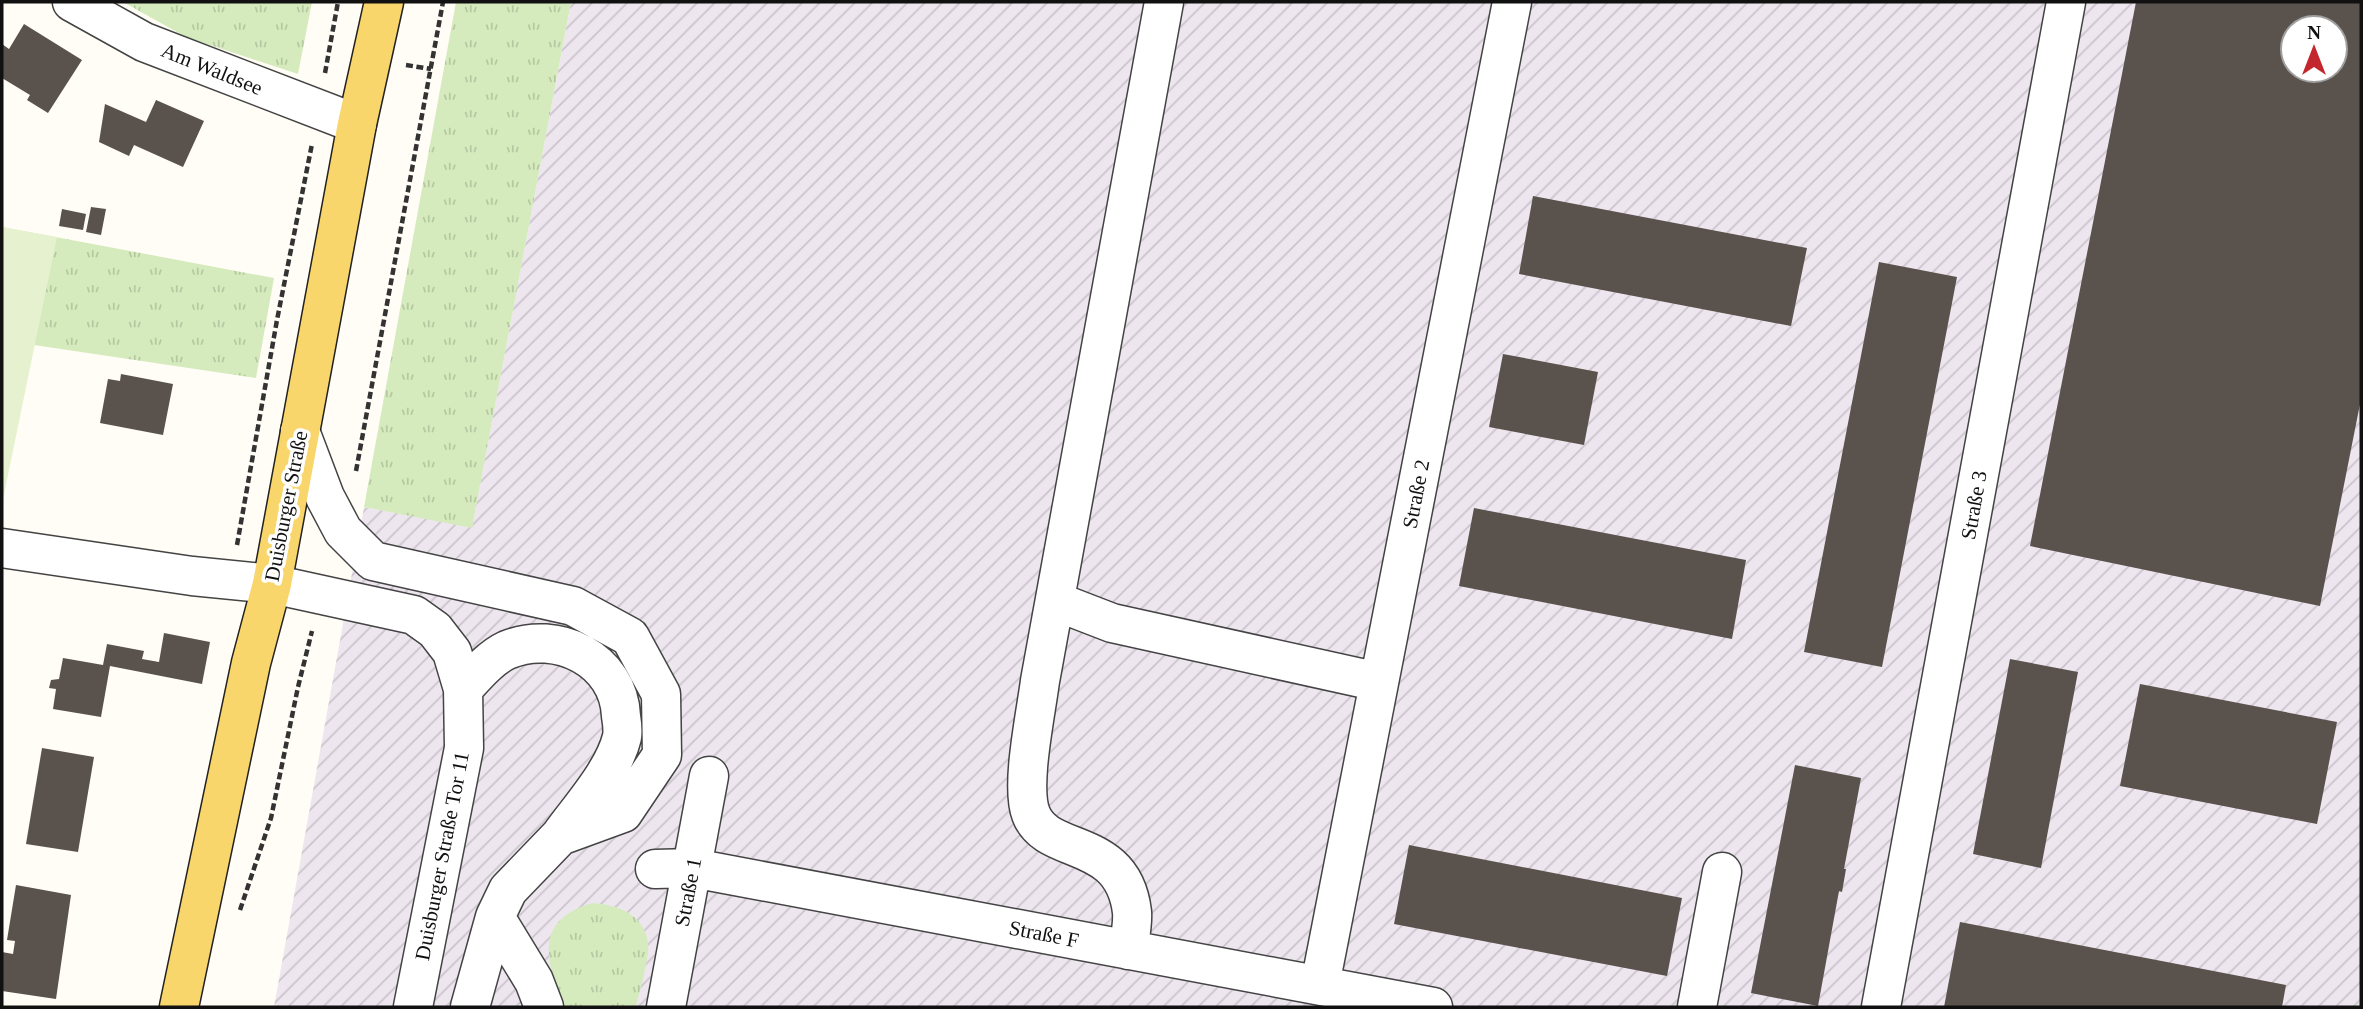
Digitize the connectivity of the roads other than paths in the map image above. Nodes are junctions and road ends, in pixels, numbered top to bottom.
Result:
1 (72, 2) edge
2 (384, 2) edge
3 (1164, 2) edge
4 (1511, 2) edge
5 (2066, 2) edge
6 (357, 124) junction
7 (300, 431) junction
8 (2, 548) edge
9 (272, 584) junction
10 (1055, 601) junction
11 (1379, 682) junction
12 (463, 689) junction
13 (709, 776) dead end
14 (560, 836) junction
15 (693, 868) junction
16 (655, 869) dead end
17 (1723, 872) dead end
18 (495, 917) junction
19 (1128, 950) junction
20 (1320, 985) junction
21 (1388, 1003) edge
22 (178, 1007) edge
23 (413, 1007) edge
24 (470, 1007) edge
25 (544, 1007) edge
26 (666, 1007) edge
27 (1433, 1007) edge
28 (1697, 1007) edge
29 (1881, 1007) edge

1 - 6 street, Am Waldsee
2 - 6 main road, Duisburger Straße
3 - 10 street
4 - 11 street, Straße 2
5 - 29 street, Straße 3
6 - 7 main road, Duisburger Straße
7 - 9 main road, Duisburger Straße
7 - 14 street
8 - 9 street, Duisburger Straße Tor 11
9 - 12 street, Duisburger Straße Tor 11
9 - 22 main road, Duisburger Straße
10 - 11 street
10 - 19 street
11 - 20 street, Straße 2
12 - 14 street
12 - 23 street, Duisburger Straße Tor 11
13 - 15 street, Straße 1
14 - 18 street
15 - 16 street, Straße F
15 - 19 street, Straße F
15 - 26 street, Straße 1
17 - 28 street
18 - 24 street
18 - 25 street
19 - 20 street, Straße F
20 - 21 street, Straße F
21 - 27 street, Straße F

